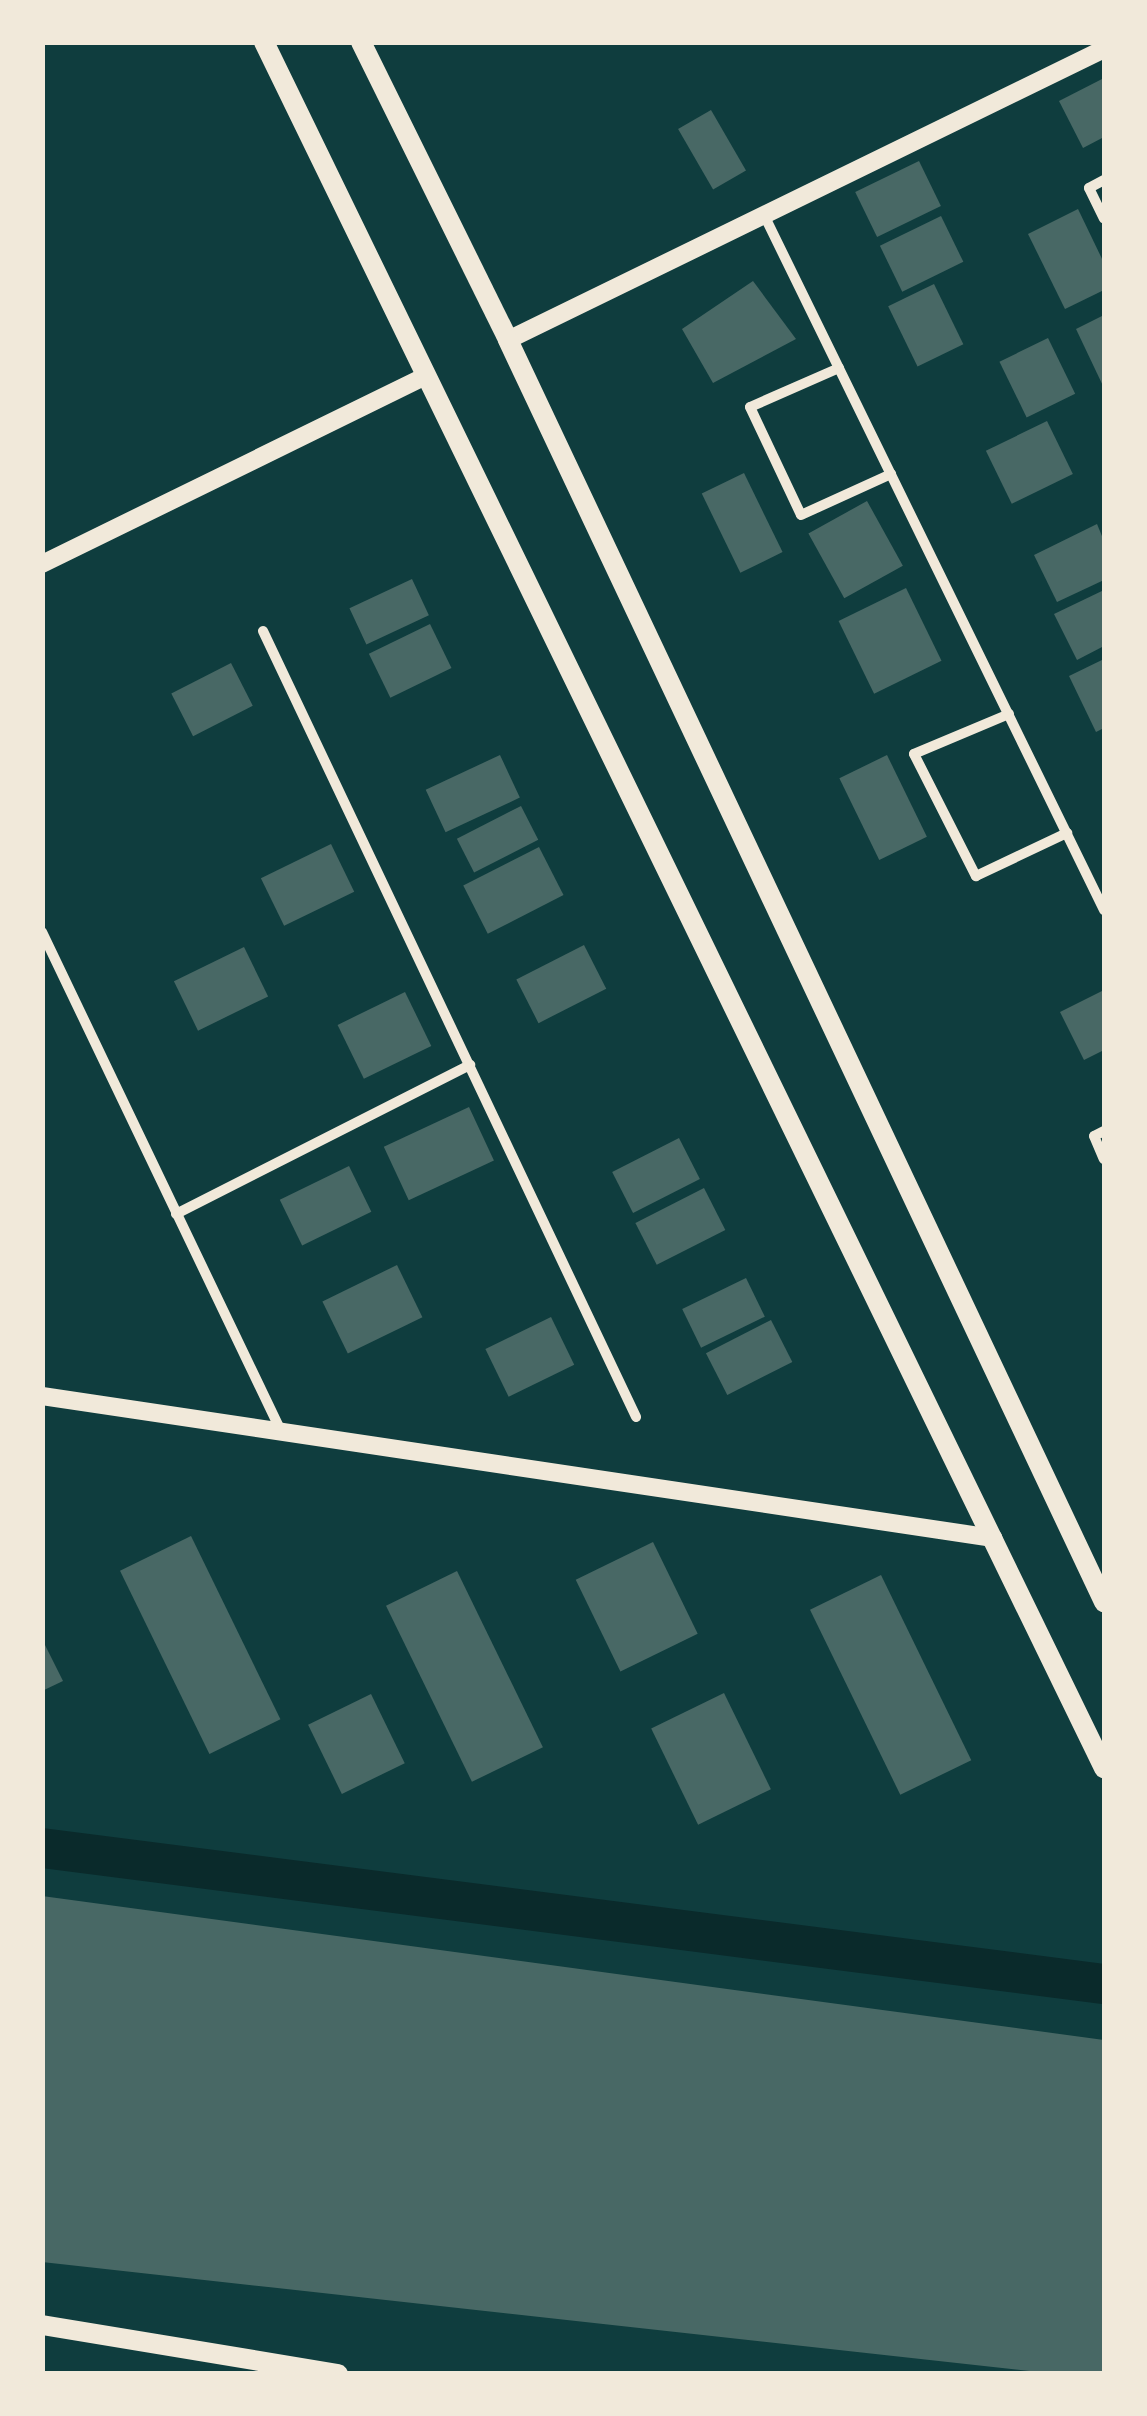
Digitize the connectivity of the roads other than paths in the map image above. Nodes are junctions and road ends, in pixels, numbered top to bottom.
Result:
1 (264, 42) edge
2 (362, 42) edge
3 (1104, 50) edge
4 (1104, 180) edge
5 (764, 216) junction
6 (1104, 219) edge
7 (508, 340) junction
8 (839, 368) junction
9 (424, 378) junction
10 (891, 474) junction
11 (42, 564) edge
12 (263, 631) dead end
13 (1008, 714) junction
14 (1067, 833) junction
15 (1104, 910) edge
16 (42, 932) edge
17 (470, 1065) junction
18 (1104, 1130) edge
19 (1104, 1159) edge
20 (176, 1214) junction
21 (42, 1396) edge
22 (636, 1417) dead end
23 (281, 1430) junction
24 (993, 1538) junction
25 (1103, 1597) edge
26 (1104, 1768) edge
27 (42, 2326) edge
28 (338, 2374) edge

1 - 9 main road
2 - 7 main road
3 - 5 street
4 - 6 street
5 - 7 street
5 - 8 street
7 - 25 main road
8 - 10 street
8 - 10 street
9 - 11 street
9 - 24 main road
10 - 13 street
12 - 17 street
13 - 14 street
13 - 14 street
14 - 15 street
16 - 20 street
17 - 20 street
17 - 22 street
18 - 19 street
20 - 23 street
21 - 23 street
23 - 24 street
24 - 26 main road
27 - 28 main road

